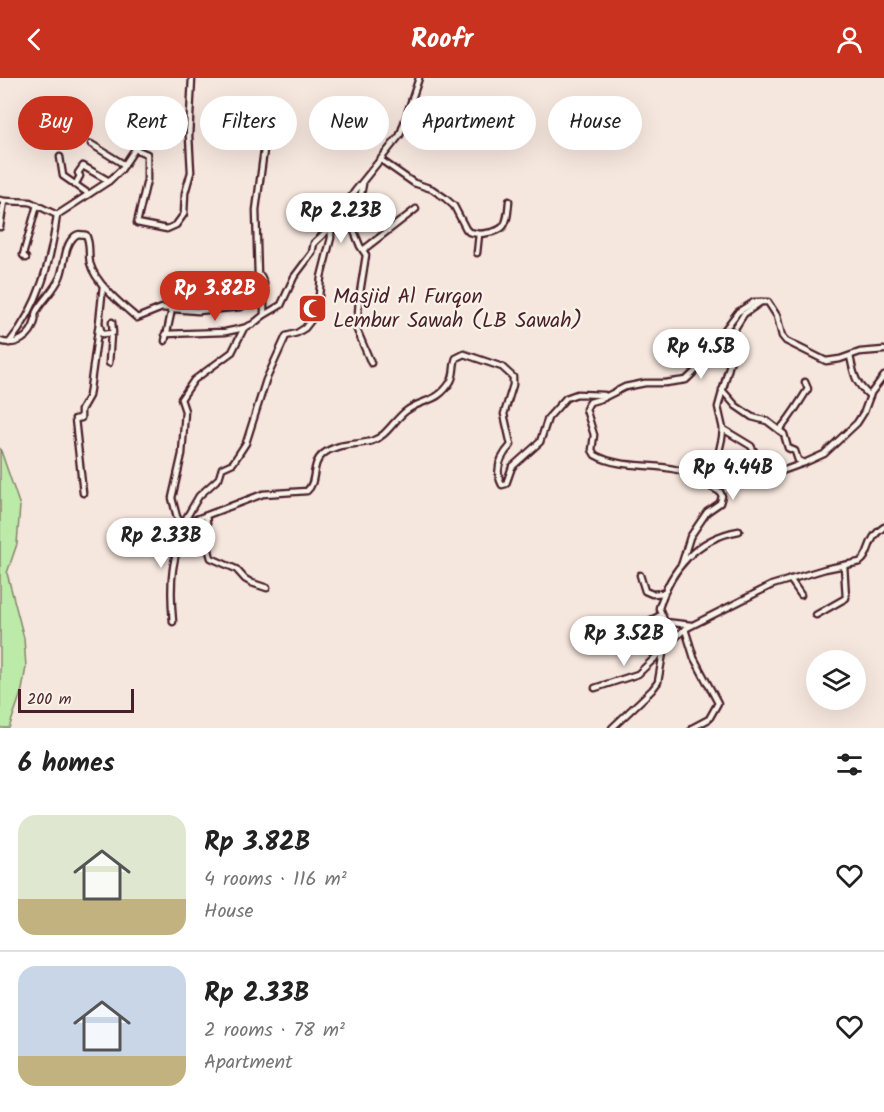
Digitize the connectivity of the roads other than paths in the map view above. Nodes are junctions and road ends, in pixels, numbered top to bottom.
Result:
1 (192, 78) edge
2 (419, 78) edge
3 (93, 145) edge
4 (134, 150) edge
5 (138, 150) edge
6 (264, 150) edge
7 (60, 157) dead end
8 (381, 160) junction
9 (125, 165) junction
10 (109, 181) junction
11 (364, 181) junction
12 (75, 184) junction
13 (88, 194) junction
14 (2, 201) edge
15 (510, 201) dead end
16 (37, 205) junction
17 (416, 209) dead end
18 (57, 215) junction
19 (0, 227) edge
20 (331, 227) junction
21 (479, 234) junction
22 (363, 250) junction
23 (477, 253) dead end
24 (26, 258) dead end
25 (258, 276) junction
26 (103, 286) junction
27 (762, 301) junction
28 (171, 309) junction
29 (264, 315) junction
30 (112, 322) dead end
31 (99, 323) junction
32 (244, 328) junction
33 (111, 333) junction
34 (16, 334) junction
35 (165, 334) junction
36 (0, 341) edge
37 (165, 341) dead end
38 (20, 342) junction
39 (8, 344) junction
40 (884, 350) edge
41 (850, 356) junction
42 (108, 363) dead end
43 (370, 363) dead end
44 (884, 376) edge
45 (805, 382) dead end
46 (722, 390) junction
47 (870, 396) junction
48 (605, 397) junction
49 (723, 429) junction
50 (779, 430) junction
51 (804, 463) junction
52 (711, 487) junction
53 (83, 493) dead end
54 (206, 516) junction
55 (185, 520) junction
56 (884, 527) edge
57 (739, 531) dead end
58 (682, 563) junction
59 (844, 565) junction
60 (640, 575) dead end
61 (790, 579) junction
62 (267, 588) dead end
63 (664, 593) junction
64 (801, 595) dead end
65 (662, 615) junction
66 (816, 615) dead end
67 (172, 622) dead end
68 (694, 625) junction
69 (685, 629) junction
70 (632, 630) dead end
71 (646, 650) dead end
72 (661, 654) junction
73 (595, 688) dead end
74 (612, 728) edge
75 (692, 728) edge

1 - 5 street
2 - 8 street
3 - 9 street
4 - 9 street
6 - 25 street
7 - 12 street
8 - 11 street
8 - 21 street
9 - 10 street
10 - 12 street
10 - 13 street
11 - 20 street
11 - 22 street
12 - 13 street
13 - 18 street
14 - 16 street
14 - 19 street
15 - 21 street
16 - 18 street
16 - 24 street
17 - 22 street
18 - 34 street
20 - 29 street
20 - 55 street
21 - 23 street
22 - 43 street
25 - 28 street
25 - 29 street
26 - 28 street
26 - 31 street
26 - 38 street
27 - 41 street
27 - 46 street
27 - 48 street
28 - 35 street
29 - 32 street
30 - 33 street
31 - 33 street
31 - 53 street
32 - 35 street
32 - 55 street
33 - 42 street
34 - 38 street
34 - 39 street
35 - 37 street
36 - 39 street
38 - 39 street
40 - 41 street
41 - 47 street
44 - 47 street
45 - 50 street
46 - 49 street
46 - 50 street
47 - 51 street
48 - 52 street
48 - 54 street
49 - 51 street
49 - 52 street
50 - 51 street
52 - 58 street
54 - 55 street
54 - 62 street
55 - 67 street
56 - 59 street
57 - 58 street
58 - 63 street
59 - 61 street
59 - 66 street
60 - 63 street
61 - 64 street
61 - 68 street
63 - 65 street
65 - 68 street
65 - 70 street
68 - 69 street
69 - 72 street
69 - 75 street
71 - 72 street
72 - 73 street
72 - 74 street

